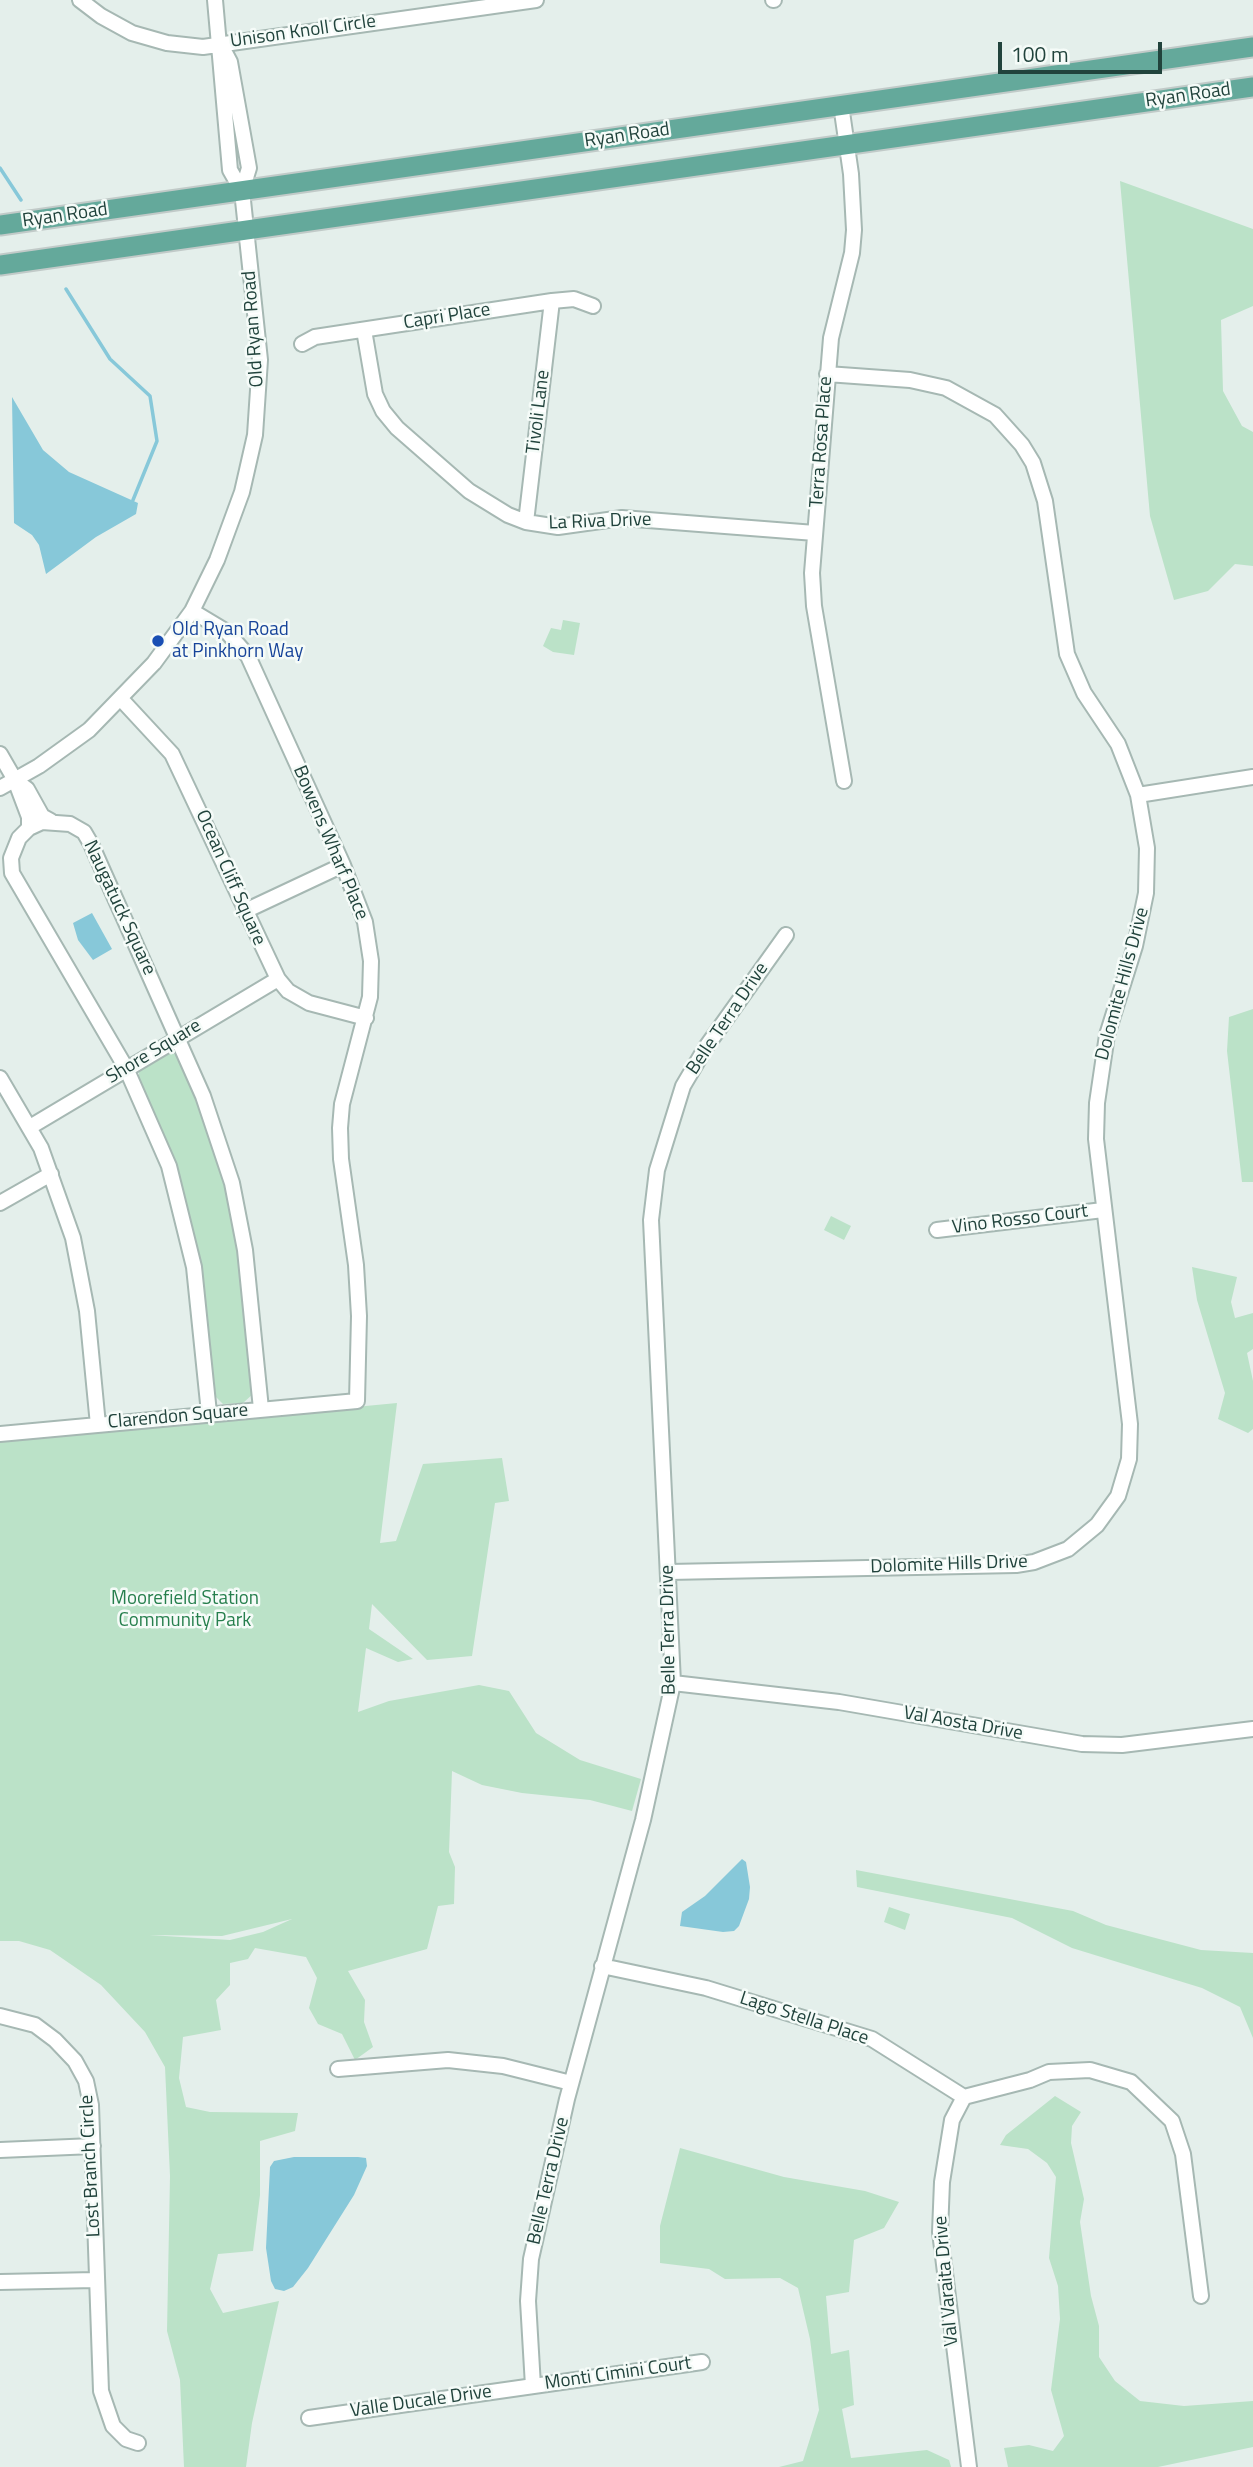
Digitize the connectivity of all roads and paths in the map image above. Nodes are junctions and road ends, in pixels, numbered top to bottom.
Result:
1 (80, 0) edge
2 (215, 0) edge
3 (536, 0) edge
4 (458, 5) edge
5 (221, 44) junction
6 (1253, 47) edge
7 (1253, 87) edge
8 (841, 105) junction
9 (848, 145) junction
10 (242, 191) junction
11 (0, 225) edge
12 (246, 231) junction
13 (0, 265) edge
14 (552, 301) junction
15 (593, 306) dead end
16 (364, 330) junction
17 (302, 344) dead end
18 (827, 374) junction
19 (526, 522) junction
20 (814, 533) junction
21 (192, 611) junction
22 (121, 699) junction
23 (0, 754) edge
24 (1253, 777) edge
25 (15, 780) junction
26 (844, 781) dead end
27 (0, 788) edge
28 (1138, 795) junction
29 (51, 821) junction
30 (29, 828) junction
31 (343, 865) junction
32 (245, 911) junction
33 (786, 935) dead end
34 (278, 979) junction
35 (366, 1018) junction
36 (178, 1038) junction
37 (126, 1069) junction
38 (1, 1082) edge
39 (30, 1126) junction
40 (51, 1174) junction
41 (0, 1203) edge
42 (1103, 1210) junction
43 (937, 1230) dead end
44 (357, 1401) joint
45 (261, 1409) junction
46 (209, 1413) junction
47 (98, 1424) junction
48 (0, 1434) edge
49 (669, 1572) junction
50 (673, 1683) junction
51 (1253, 1729) edge
52 (602, 1966) junction
53 (0, 2016) edge
54 (338, 2069) dead end
55 (571, 2083) junction
56 (964, 2098) junction
57 (93, 2146) junction
58 (0, 2150) edge
59 (95, 2280) junction
60 (0, 2282) edge
61 (1201, 2296) dead end
62 (702, 2362) dead end
63 (533, 2386) junction
64 (309, 2418) dead end
65 (138, 2444) dead end
66 (969, 2467) edge

1 - 5 street, Unison Knoll Circle
2 - 5 street, Old Ryan Road
3 - 4 street, Unison Knoll Circle
4 - 5 street, Unison Knoll Circle
5 - 10 street, Old Ryan Road
6 - 8 main road, Ryan Road
7 - 9 main road, Ryan Road
8 - 9 street, Terra Rosa Place
8 - 10 main road, Ryan Road
9 - 12 main road, Ryan Road
9 - 18 street, Terra Rosa Place
10 - 11 main road, Ryan Road
10 - 12 street, Old Ryan Road
12 - 13 main road, Ryan Road
12 - 21 street, Old Ryan Road
14 - 15 street, Capri Place
14 - 16 street, Capri Place
14 - 19 street, Tivoli Lane
16 - 17 street, Capri Place
16 - 19 street, La Riva Drive
18 - 20 street, Terra Rosa Place
18 - 28 street, Dolomite Hills Drive
19 - 20 street, La Riva Drive
20 - 26 street, Terra Rosa Place
21 - 22 street, Old Ryan Road
21 - 31 street, Bowens Wharf Place
22 - 25 street, Old Ryan Road
22 - 32 street, Ocean Cliff Square
23 - 25 street
24 - 28 street
25 - 27 street, Old Ryan Road
25 - 29 street
25 - 30 street
28 - 42 street, Dolomite Hills Drive
29 - 30 street
29 - 36 street, Naugatuck Square
30 - 37 street
31 - 32 street
31 - 35 street, Bowens Wharf Place
32 - 34 street, Ocean Cliff Square
33 - 49 street, Belle Terra Drive
34 - 35 street, Ocean Cliff Square
34 - 36 street, Shore Square
35 - 44 street, Bowens Wharf Place
36 - 37 street, Shore Square
36 - 45 street, Naugatuck Square
37 - 39 street, Shore Square
37 - 46 street
38 - 39 street
39 - 40 street
40 - 41 street
40 - 47 street
42 - 43 street, Vino Rosso Court
42 - 49 street, Dolomite Hills Drive
44 - 45 street, Clarendon Square
45 - 46 street, Clarendon Square
46 - 47 street, Clarendon Square
47 - 48 street, Clarendon Square
49 - 50 street, Belle Terra Drive
50 - 51 street, Val Aosta Drive
50 - 52 street, Belle Terra Drive
52 - 55 street, Belle Terra Drive
52 - 56 street, Lago Stella Place
53 - 57 street, Lost Branch Circle
54 - 55 street
55 - 63 street, Belle Terra Drive
56 - 61 street
56 - 66 street, Val Varaita Drive
57 - 58 street
57 - 59 street, Lost Branch Circle
59 - 60 street
59 - 65 street, Lost Branch Circle
62 - 63 street, Monti Cimini Court
63 - 64 street, Valle Ducale Drive

